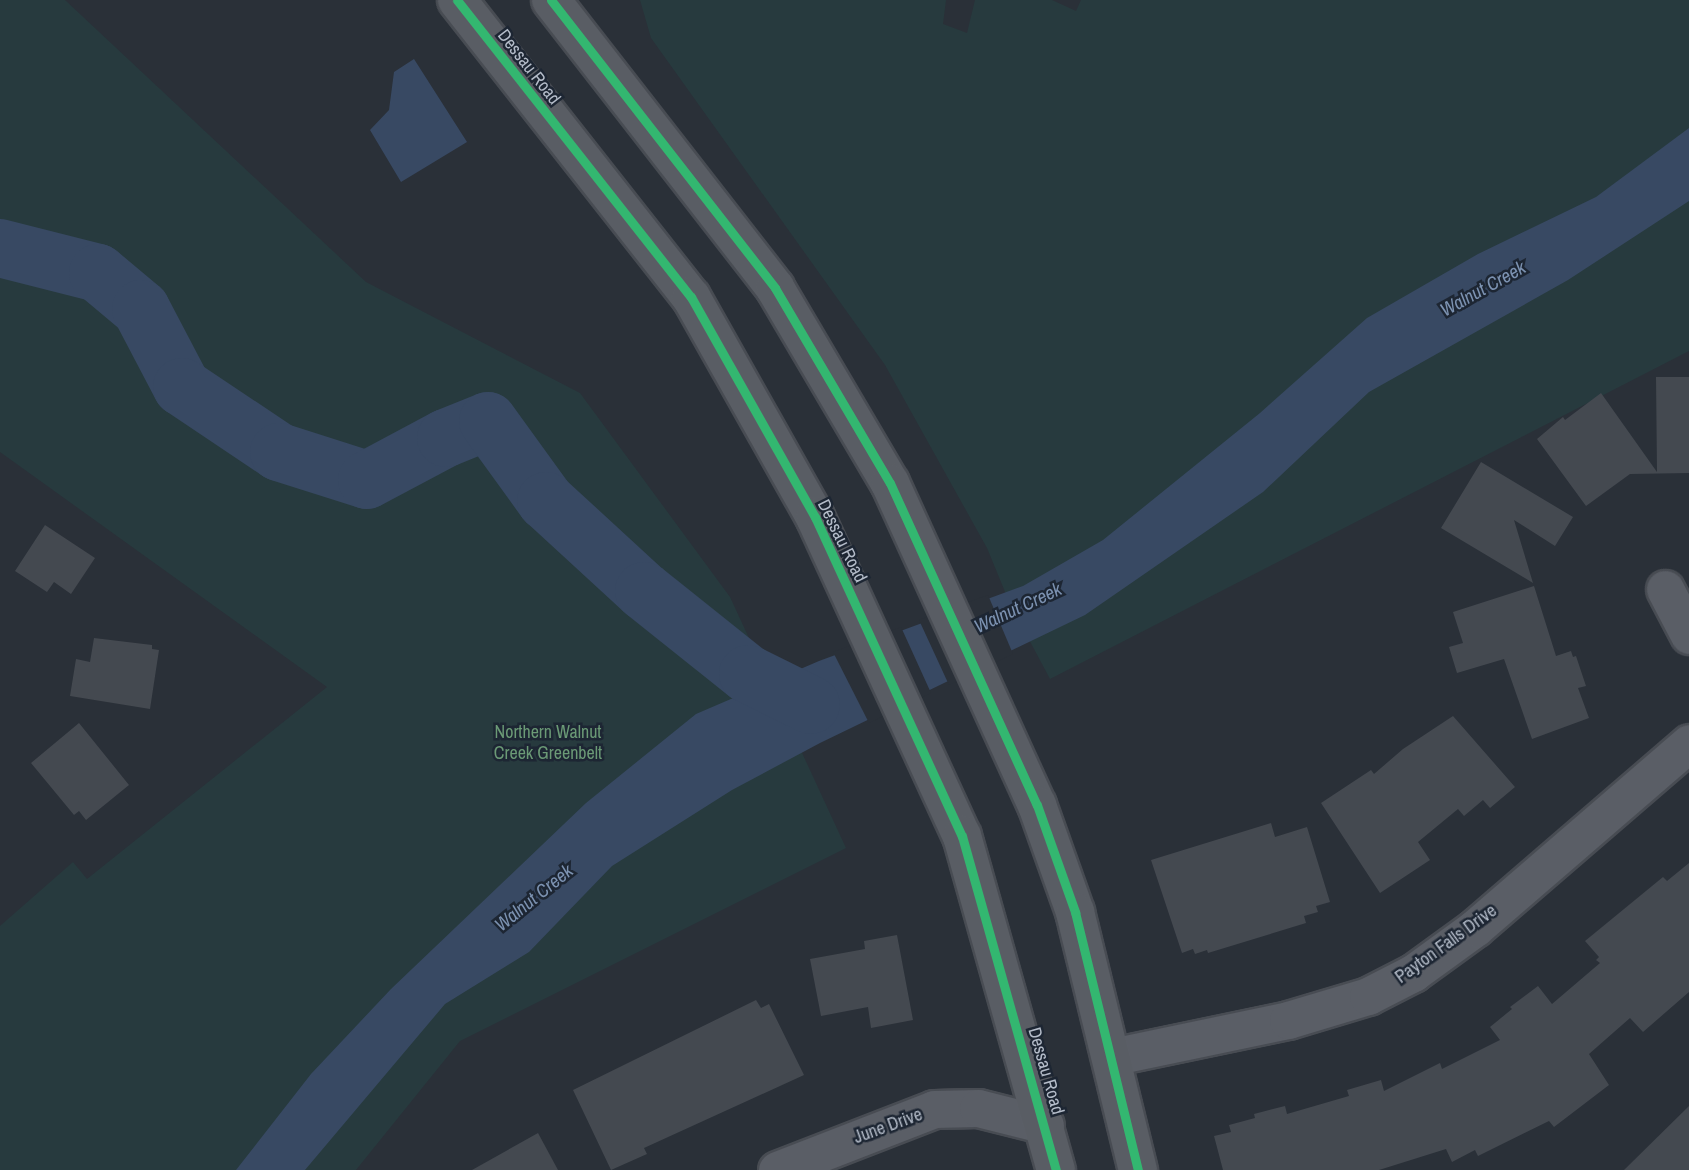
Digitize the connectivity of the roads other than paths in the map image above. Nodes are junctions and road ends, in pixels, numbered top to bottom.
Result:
1 (457, 0) edge
2 (551, 0) edge
3 (1665, 589) dead end
4 (1689, 635) edge
5 (1689, 743) edge
6 (1111, 1057) junction
7 (1045, 1125) junction
8 (777, 1170) edge
9 (1056, 1170) edge
10 (1138, 1170) edge

1 - 7 main road, Dessau Road
2 - 6 main road
3 - 4 street
5 - 6 street, Payton Falls Drive
6 - 10 main road
7 - 8 street, June Drive
7 - 9 main road, Dessau Road

